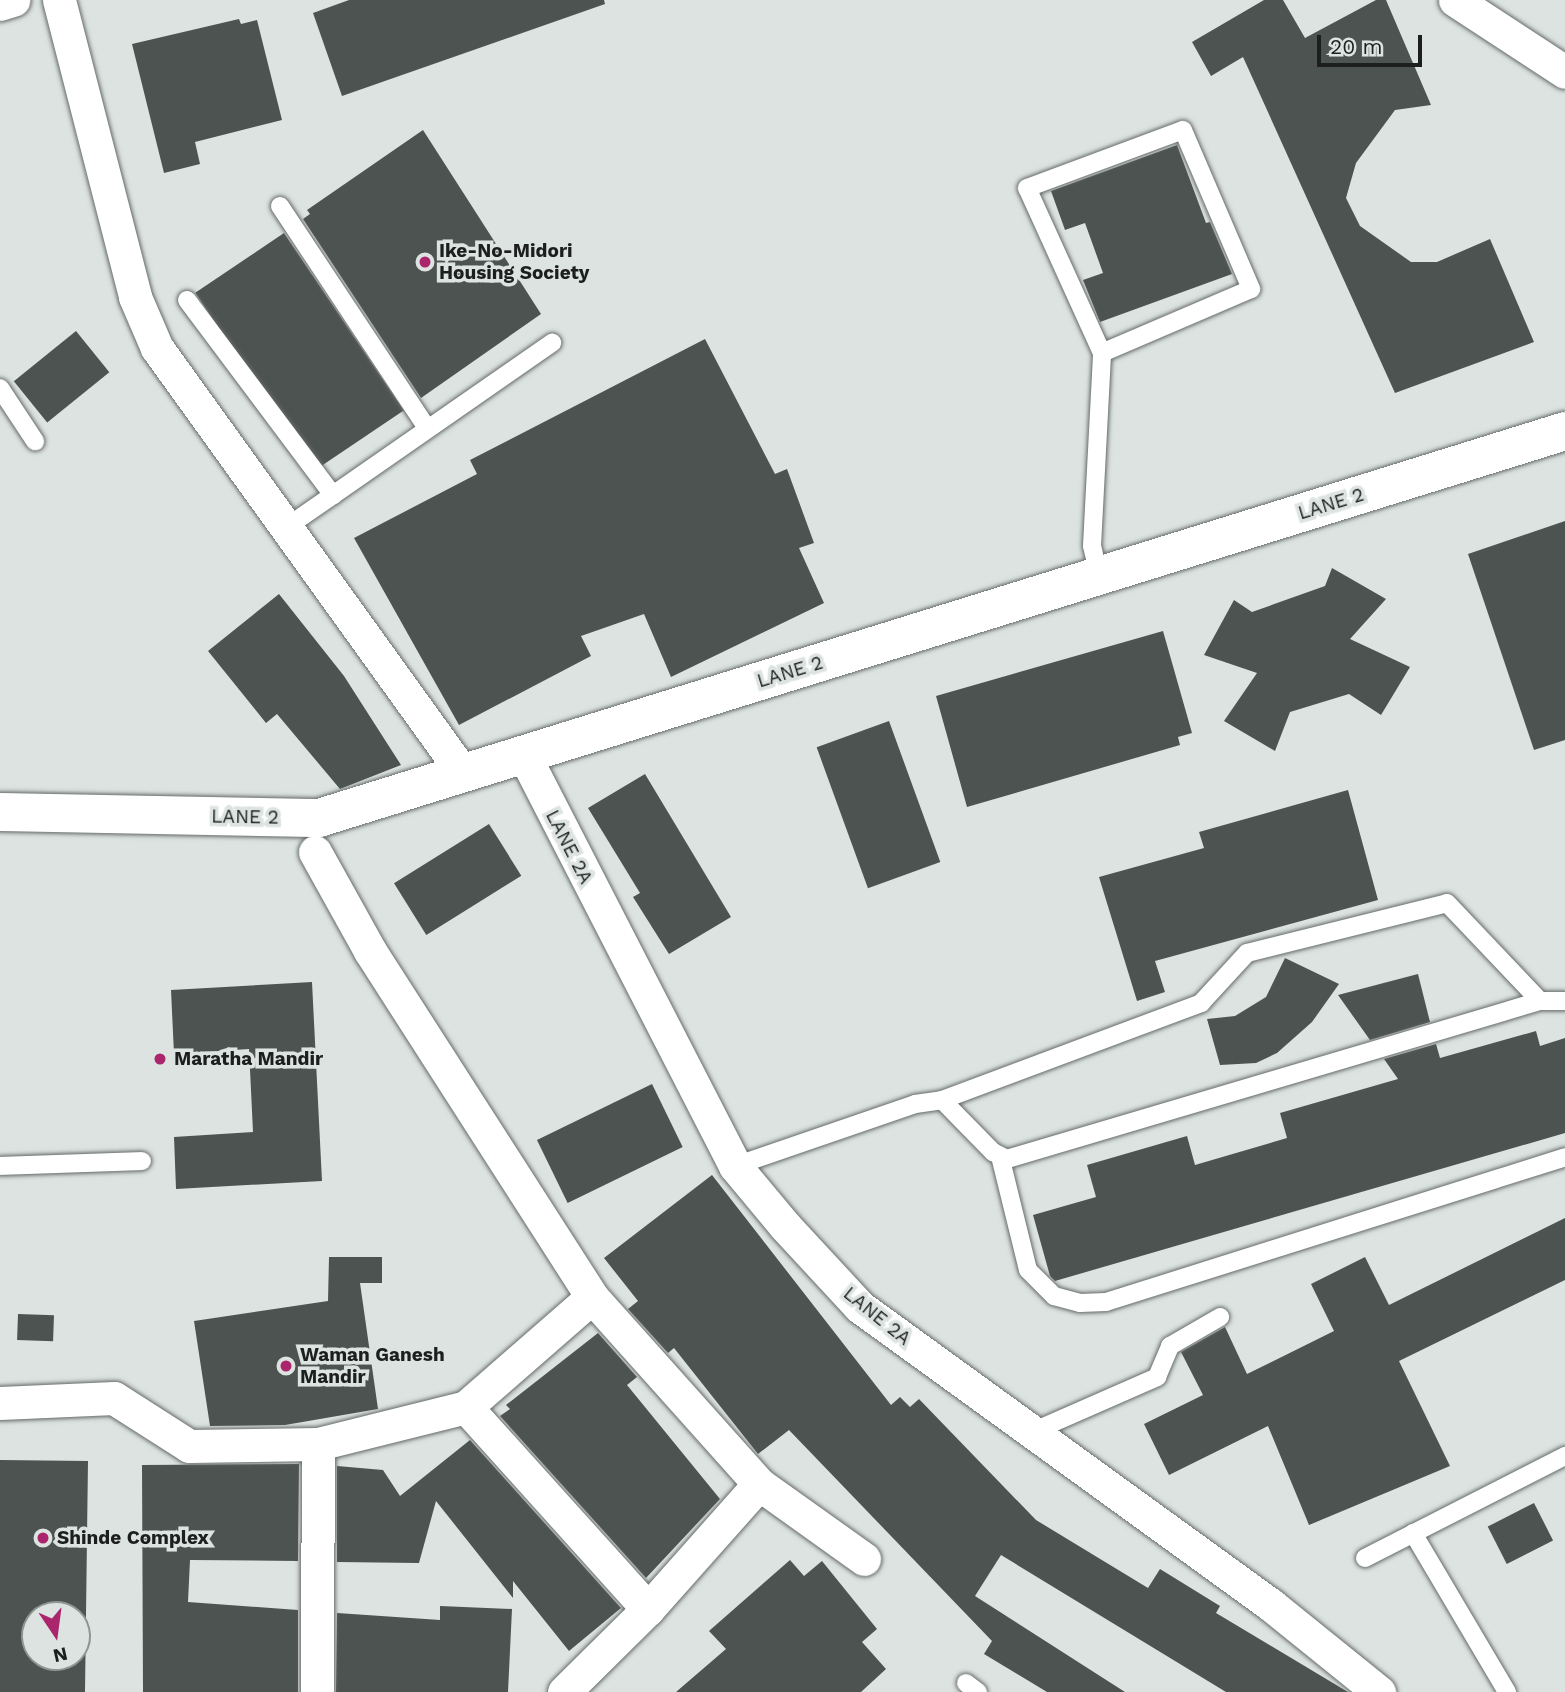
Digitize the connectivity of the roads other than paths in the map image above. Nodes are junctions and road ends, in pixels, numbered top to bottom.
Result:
1 (13, 0) edge
2 (60, 0) edge
3 (1455, 0) edge
4 (0, 4) edge
5 (1565, 72) edge
6 (280, 206) dead end
7 (187, 300) dead end
8 (552, 343) dead end
9 (1102, 353) junction
10 (0, 388) edge
11 (428, 428) junction
12 (1565, 431) edge
13 (35, 440) dead end
14 (332, 495) junction
15 (287, 527) junction
16 (1099, 576) junction
17 (524, 755) junction
18 (463, 773) junction
19 (0, 812) edge
20 (315, 852) dead end
21 (1540, 1001) junction
22 (1565, 1001) edge
23 (942, 1100) junction
24 (1000, 1156) junction
25 (1565, 1157) edge
26 (142, 1161) dead end
27 (0, 1166) edge
28 (735, 1166) junction
29 (592, 1297) junction
30 (1220, 1317) dead end
31 (0, 1403) edge
32 (466, 1407) junction
33 (1032, 1432) junction
34 (318, 1444) junction
35 (1565, 1456) edge
36 (759, 1484) junction
37 (1413, 1534) junction
38 (1365, 1558) dead end
39 (864, 1559) dead end
40 (648, 1609) junction
41 (317, 1692) edge
42 (564, 1692) edge
43 (1379, 1692) edge
44 (1507, 1692) edge

1 - 4 street
2 - 15 street
3 - 5 street
6 - 11 lane
7 - 14 lane
8 - 11 lane
9 - 9 lane
9 - 16 lane
10 - 13 lane
11 - 14 lane
12 - 16 street, LANE 2
14 - 15 lane
15 - 18 street
16 - 17 street, LANE 2
17 - 18 street, LANE 2
17 - 28 street, LANE 2A
18 - 19 street, LANE 2
20 - 29 street
21 - 22 lane
21 - 23 lane
21 - 24 lane
23 - 24 lane
23 - 28 lane
24 - 25 lane
26 - 27 lane
28 - 33 street, LANE 2A
29 - 32 street
29 - 36 street
30 - 33 lane
31 - 34 street
32 - 34 street
32 - 40 street
33 - 43 street, LANE 2A
34 - 41 street
35 - 37 lane
36 - 39 street
36 - 40 street
37 - 38 lane
37 - 44 lane
40 - 42 street

